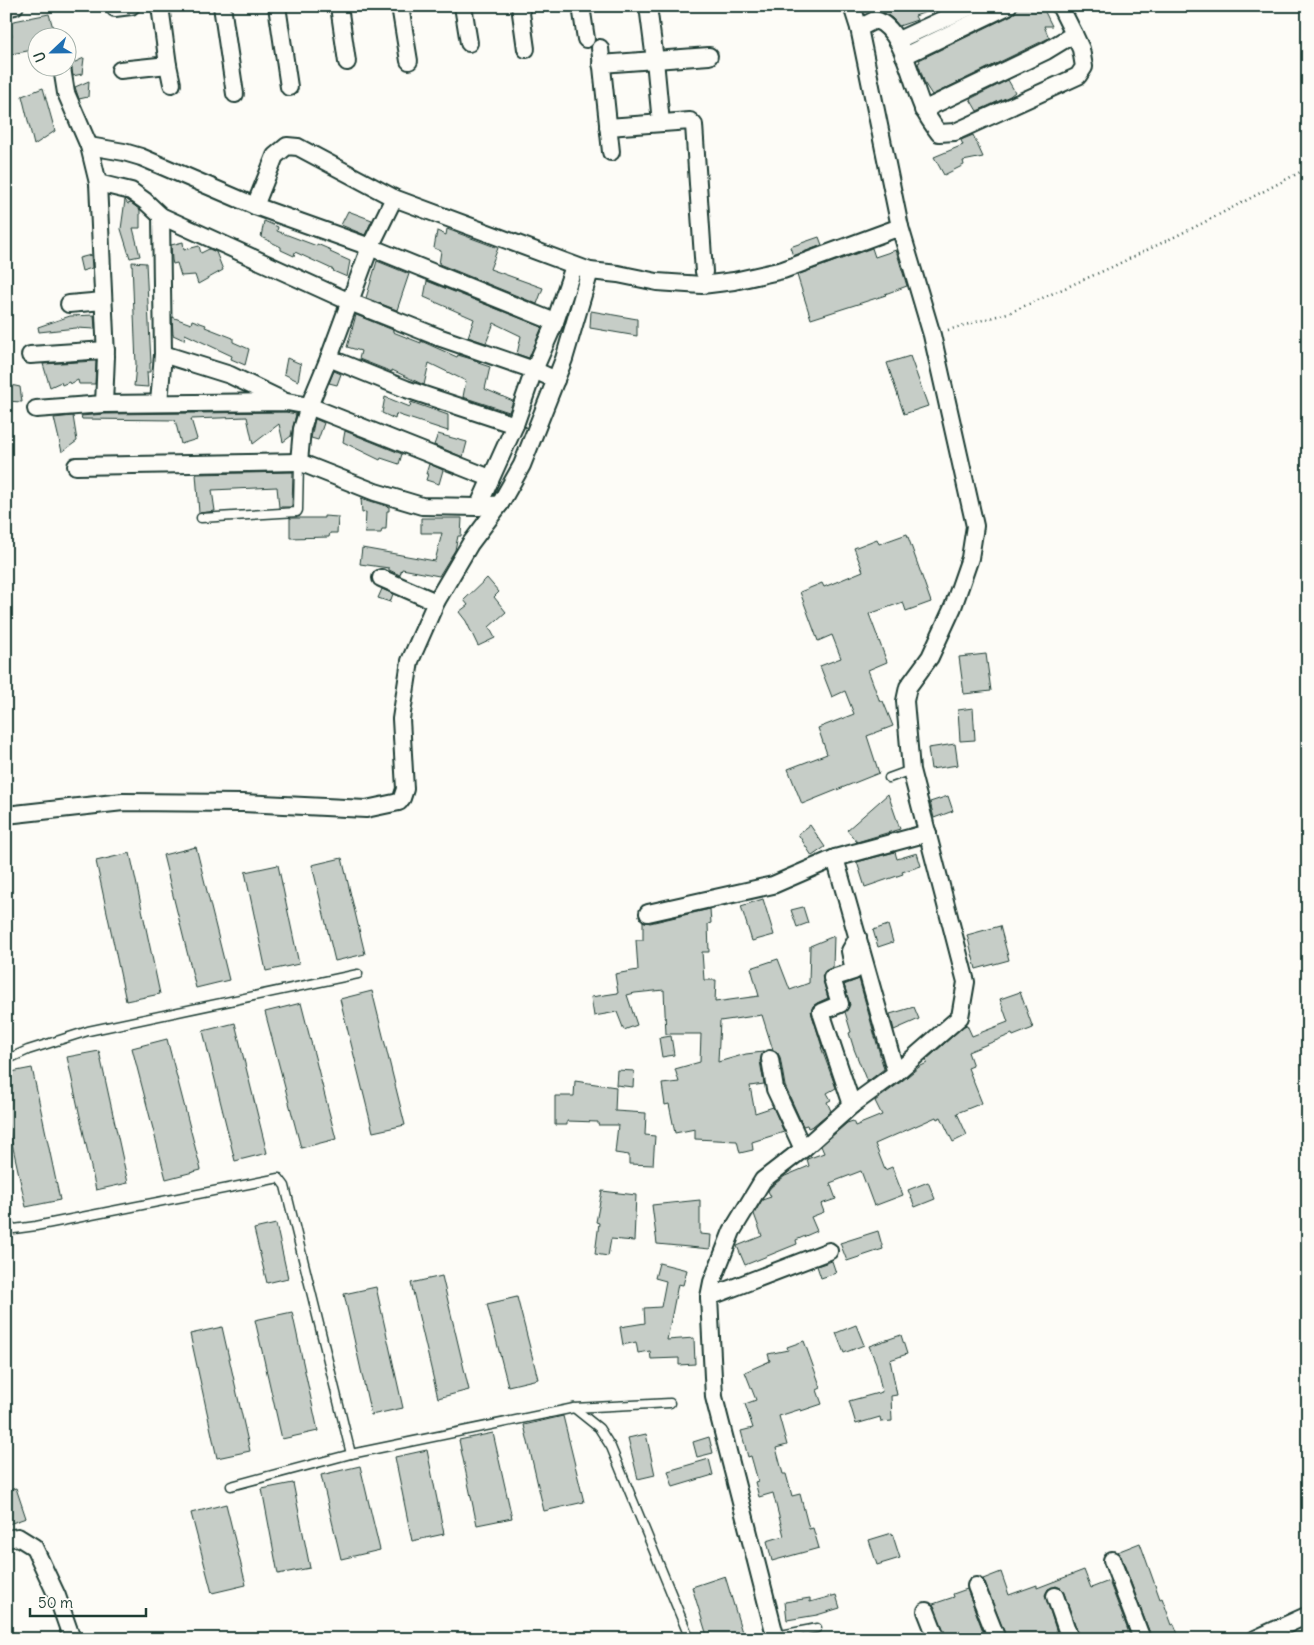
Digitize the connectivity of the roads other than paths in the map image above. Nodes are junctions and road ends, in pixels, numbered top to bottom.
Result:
1 (15, 6) edge
2 (132, 6) edge
3 (160, 6) edge
4 (222, 6) edge
5 (277, 6) edge
6 (339, 6) edge
7 (400, 6) edge
8 (463, 6) edge
9 (520, 6) edge
10 (581, 6) edge
11 (648, 6) edge
12 (852, 6) edge
13 (972, 6) edge
14 (1008, 6) edge
15 (1060, 6) edge
16 (6, 8) edge
17 (115, 8) dead end
18 (859, 28) junction
19 (1074, 34) junction
20 (586, 39) dead end
21 (898, 40) junction
22 (469, 43) dead end
23 (526, 49) dead end
24 (709, 56) dead end
25 (904, 56) junction
26 (655, 60) junction
27 (409, 61) dead end
28 (347, 62) dead end
29 (168, 65) junction
30 (120, 70) dead end
31 (64, 78) edge
32 (172, 84) dead end
33 (289, 87) dead end
34 (234, 94) dead end
35 (923, 110) junction
36 (660, 123) junction
37 (608, 127) junction
38 (90, 146) junction
39 (611, 152) dead end
40 (98, 183) junction
41 (394, 198) junction
42 (255, 206) junction
43 (161, 216) junction
44 (900, 227) junction
45 (370, 247) junction
46 (574, 266) junction
47 (590, 271) junction
48 (704, 272) dead end
49 (103, 301) junction
50 (350, 302) junction
51 (69, 304) dead end
52 (555, 322) junction
53 (106, 350) junction
54 (163, 354) junction
55 (30, 355) dead end
56 (329, 358) junction
57 (534, 370) junction
58 (556, 380) junction
59 (287, 402) junction
60 (159, 403) junction
61 (104, 404) junction
62 (309, 406) junction
63 (36, 409) dead end
64 (515, 425) junction
65 (298, 462) junction
66 (76, 466) dead end
67 (490, 478) junction
68 (500, 504) junction
69 (478, 507) junction
70 (201, 518) dead end
71 (381, 578) dead end
72 (436, 602) junction
73 (911, 770) junction
74 (889, 778) dead end
75 (6, 815) edge
76 (928, 833) junction
77 (835, 858) junction
78 (648, 913) dead end
79 (858, 937) junction
80 (358, 974) dead end
81 (770, 1059) dead end
82 (6, 1060) edge
83 (896, 1073) junction
84 (852, 1105) junction
85 (803, 1149) junction
86 (6, 1223) edge
87 (829, 1251) dead end
88 (709, 1297) junction
89 (670, 1403) dead end
90 (574, 1408) junction
91 (352, 1454) junction
92 (232, 1486) dead end
93 (6, 1539) edge
94 (1112, 1560) dead end
95 (976, 1586) dead end
96 (1055, 1596) dead end
97 (926, 1611) dead end
98 (1308, 1615) edge
99 (817, 1628) dead end
100 (776, 1637) edge
101 (72, 1639) edge
102 (690, 1639) edge
103 (937, 1639) edge
104 (997, 1639) edge
105 (1070, 1639) edge
106 (1142, 1639) edge
107 (1255, 1639) edge

1 - 16 street
2 - 17 street
3 - 29 street
4 - 34 street
5 - 33 street
6 - 28 street
7 - 27 street
8 - 22 street
9 - 23 street
10 - 20 street
11 - 26 street
12 - 18 street
13 - 21 street
14 - 25 street
15 - 19 street
18 - 21 street
18 - 44 street
19 - 35 street
19 - 35 street
21 - 25 street
24 - 26 street
25 - 35 street
26 - 36 street
26 - 37 street
29 - 30 street
29 - 32 street
31 - 38 street
36 - 37 street
36 - 48 street
37 - 39 street
38 - 40 street
38 - 42 street
40 - 43 street
40 - 49 street
41 - 42 street
41 - 45 street
41 - 46 street
42 - 45 street
43 - 50 street
43 - 54 street
44 - 47 street
44 - 73 street
45 - 50 street
45 - 52 street
46 - 47 street
46 - 52 street
47 - 58 street
49 - 51 street
49 - 53 street
50 - 56 street
50 - 57 street
52 - 57 street
53 - 55 street
53 - 61 street
54 - 59 street
54 - 60 street
56 - 62 street
56 - 64 street
57 - 58 street
57 - 64 street
58 - 68 street
59 - 60 street
59 - 62 street
60 - 61 street
61 - 63 street
62 - 65 street
62 - 67 street
64 - 67 street
65 - 66 street
65 - 69 street
65 - 70 lane
67 - 69 street
68 - 69 street
68 - 72 street
71 - 72 street
72 - 75 street
73 - 74 lane
73 - 76 street
76 - 77 street
76 - 83 street
77 - 78 street
77 - 79 street
79 - 83 street
79 - 84 street
80 - 82 lane
81 - 85 street
83 - 84 street
84 - 85 street
85 - 88 street
86 - 91 lane
87 - 88 street
88 - 100 street
89 - 90 lane
90 - 91 lane
90 - 102 lane
91 - 92 lane
93 - 101 street
94 - 106 street
95 - 104 street
96 - 105 street
97 - 103 street
98 - 107 street
99 - 100 lane

